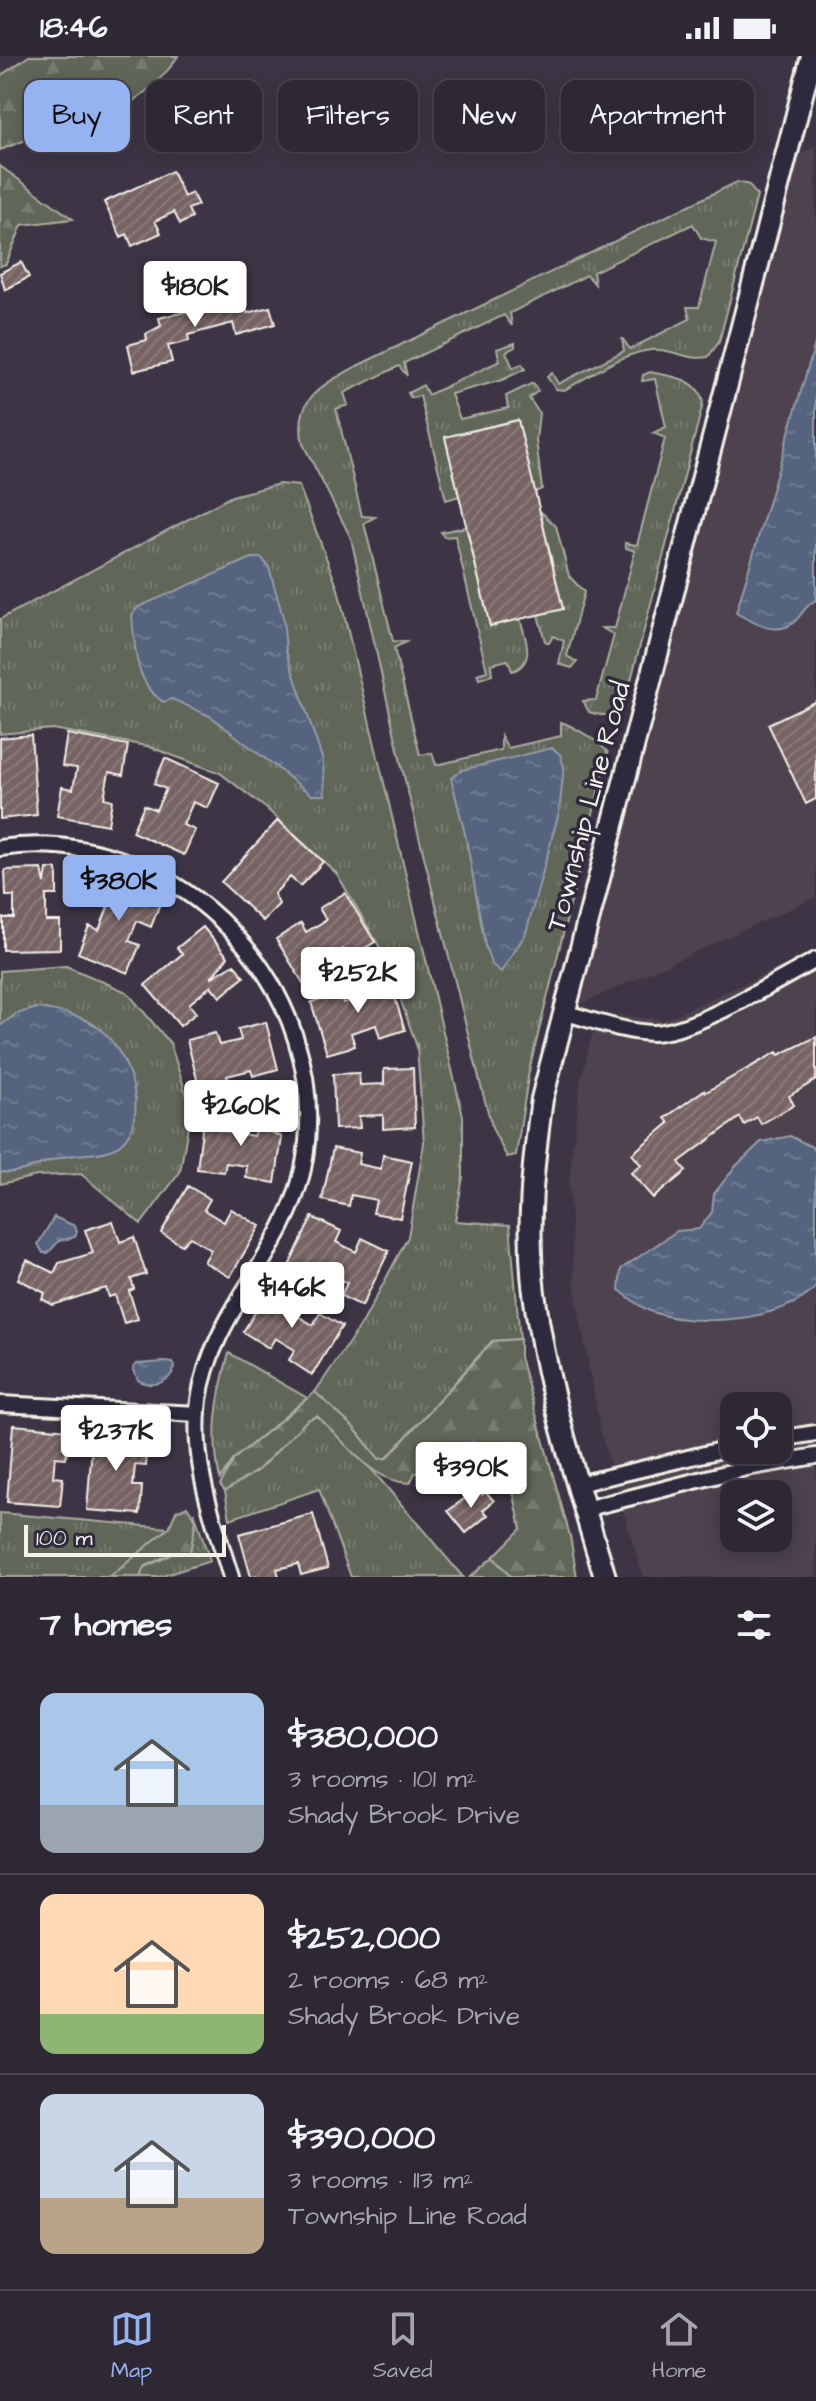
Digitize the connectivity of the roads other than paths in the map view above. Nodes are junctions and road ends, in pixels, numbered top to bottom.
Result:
1 (812, 56) edge
2 (0, 848) edge
3 (816, 960) edge
4 (563, 1012) junction
5 (0, 1404) edge
6 (198, 1414) junction
7 (816, 1433) edge
8 (792, 1437) edge
9 (720, 1450) edge
10 (816, 1456) edge
11 (578, 1484) junction
12 (585, 1509) junction
13 (231, 1577) edge
14 (605, 1577) edge

1 - 4 street, Township Line Road
2 - 6 street
3 - 4 street
4 - 11 street, Township Line Road
5 - 6 street
6 - 13 street
7 - 8 street
9 - 11 street
10 - 12 street
11 - 12 street, Township Line Road
12 - 14 street, Township Line Road

